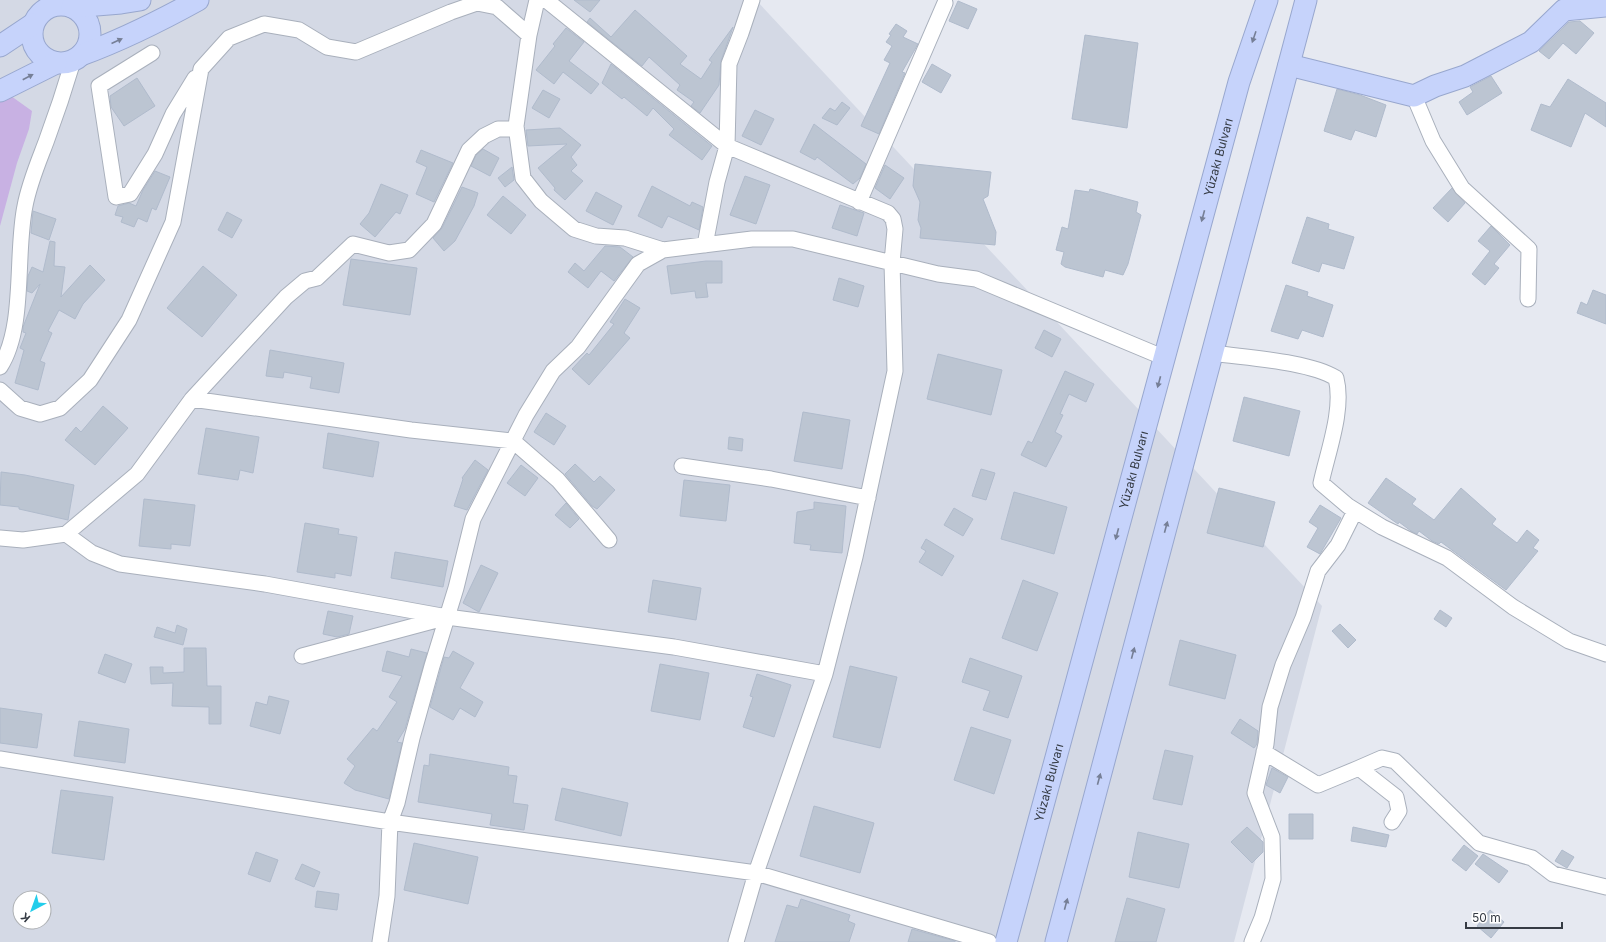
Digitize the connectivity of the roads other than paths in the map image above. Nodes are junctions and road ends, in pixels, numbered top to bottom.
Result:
1 (140, 0) edge
2 (198, 0) edge
3 (537, 0) edge
4 (546, 0) edge
5 (752, 0) edge
6 (1266, 0) edge
7 (1306, 0) edge
8 (944, 3) dead end
9 (63, 4) edge
10 (1606, 6) edge
11 (32, 24) junction
12 (529, 35) junction
13 (0, 46) edge
14 (152, 53) dead end
15 (70, 60) junction
16 (1289, 65) junction
17 (201, 69) junction
18 (0, 91) edge
19 (1414, 96) junction
20 (516, 129) junction
21 (727, 146) junction
22 (859, 202) junction
23 (705, 245) junction
24 (663, 250) junction
25 (892, 263) junction
26 (1528, 299) dead end
27 (1213, 353) junction
28 (1165, 358) junction
29 (0, 367) edge
30 (0, 390) edge
31 (192, 399) junction
32 (513, 441) junction
33 (682, 466) dead end
34 (868, 498) junction
35 (1355, 511) junction
36 (66, 534) junction
37 (0, 538) edge
38 (609, 540) dead end
39 (447, 617) junction
40 (1606, 654) edge
41 (302, 656) dead end
42 (825, 674) junction
43 (1264, 752) junction
44 (0, 759) edge
45 (1359, 768) junction
46 (390, 822) junction
47 (1392, 822) dead end
48 (756, 873) junction
49 (1606, 887) edge
50 (380, 942) edge
51 (736, 942) edge
52 (989, 942) edge
53 (1006, 942) edge
54 (1056, 942) edge
55 (1252, 942) edge

1 - 9 main road
15 -> 2 main road
3 - 12 street
4 - 21 street
5 - 21 street
6 -> 28 main road, Yüzakı Bulvarı
7 - 16 main road
8 - 22 street
9 - 11 main road
9 - 15 main road
10 - 19 main road
11 - 13 main road
11 - 15 main road
12 - 17 street
12 - 20 street
14 - 17 street
18 -> 15 main road
15 - 29 street
16 - 19 main road
16 - 27 main road
17 - 30 street
19 - 26 street
20 - 24 street
20 - 31 street
21 - 22 street
21 - 23 street
22 - 25 street
23 - 24 street
23 - 25 street
24 - 32 street
25 - 28 street
25 - 34 street
27 - 35 street
54 -> 27 main road
28 -> 53 main road, Yüzakı Bulvarı
31 - 32 street
31 - 36 street
32 - 38 street
32 - 39 street
33 - 34 street
34 - 42 street
35 - 40 street
35 - 43 street
36 - 37 street
36 - 39 street
39 - 41 street
39 - 42 street
39 - 46 street
42 - 48 street
43 - 45 street
43 - 55 street
44 - 46 street
45 - 47 street
45 - 49 street
46 - 48 street
46 - 50 street
48 - 51 street
48 - 52 street

